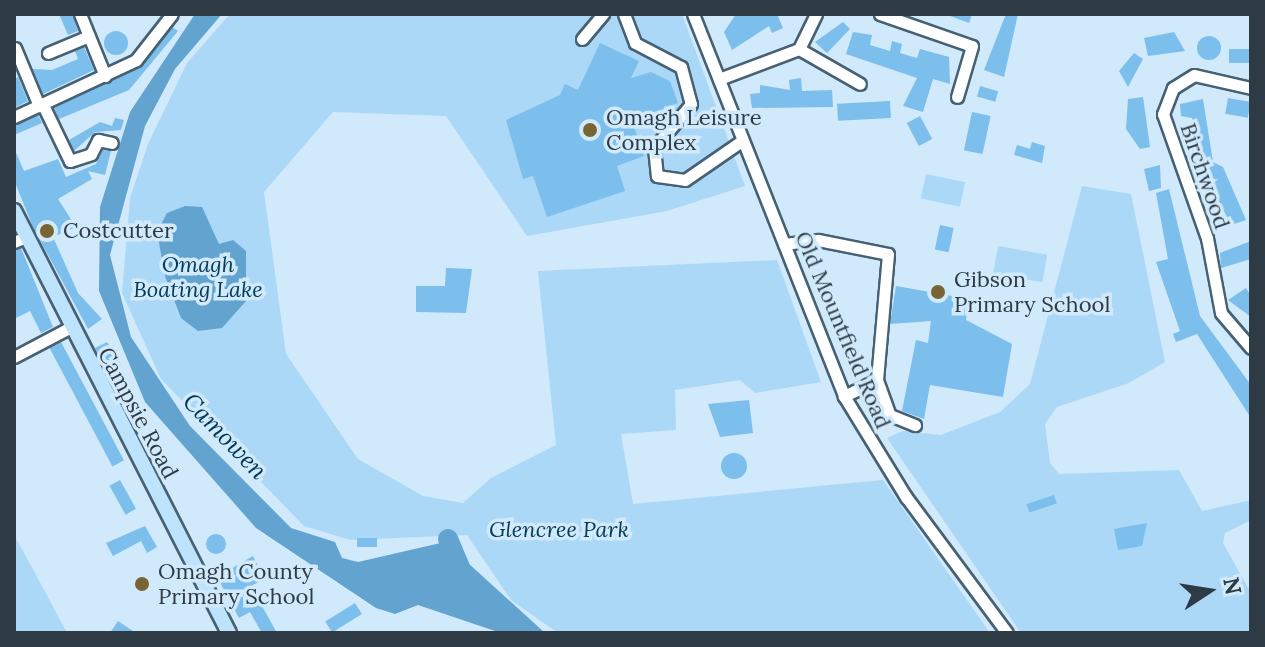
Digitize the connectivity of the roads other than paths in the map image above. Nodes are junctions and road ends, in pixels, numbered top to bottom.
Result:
1 (80, 14) edge
2 (172, 14) edge
3 (603, 14) edge
4 (624, 14) edge
5 (693, 14) edge
6 (816, 14) edge
7 (880, 14) edge
8 (89, 36) junction
9 (582, 39) dead end
10 (15, 48) edge
11 (799, 49) junction
12 (48, 53) dead end
13 (105, 76) junction
14 (719, 79) junction
15 (860, 84) dead end
16 (1251, 88) edge
17 (957, 97) dead end
18 (41, 105) junction
19 (14, 117) edge
20 (743, 140) junction
21 (112, 143) dead end
22 (14, 211) edge
23 (20, 239) edge
24 (784, 244) junction
25 (69, 328) junction
26 (1251, 348) edge
27 (14, 357) edge
28 (877, 380) junction
29 (844, 396) junction
30 (915, 425) dead end
31 (229, 633) edge
32 (1007, 633) edge

1 - 8 street
2 - 13 street
3 - 9 street
4 - 20 street
5 - 14 street, Old Mountfield Road
6 - 11 street
7 - 17 street
8 - 12 street
8 - 13 street
10 - 18 street
11 - 14 street
11 - 15 street
13 - 18 street
14 - 20 street, Old Mountfield Road
16 - 26 street, Birchwood
18 - 19 street
18 - 21 street
20 - 24 street, Old Mountfield Road
22 - 23 main road, Campsie Road
23 - 25 main road, Campsie Road
24 - 28 street
24 - 29 street, Old Mountfield Road
25 - 27 street
25 - 31 main road, Campsie Road
28 - 29 street
28 - 30 street
29 - 32 street, Old Mountfield Road

